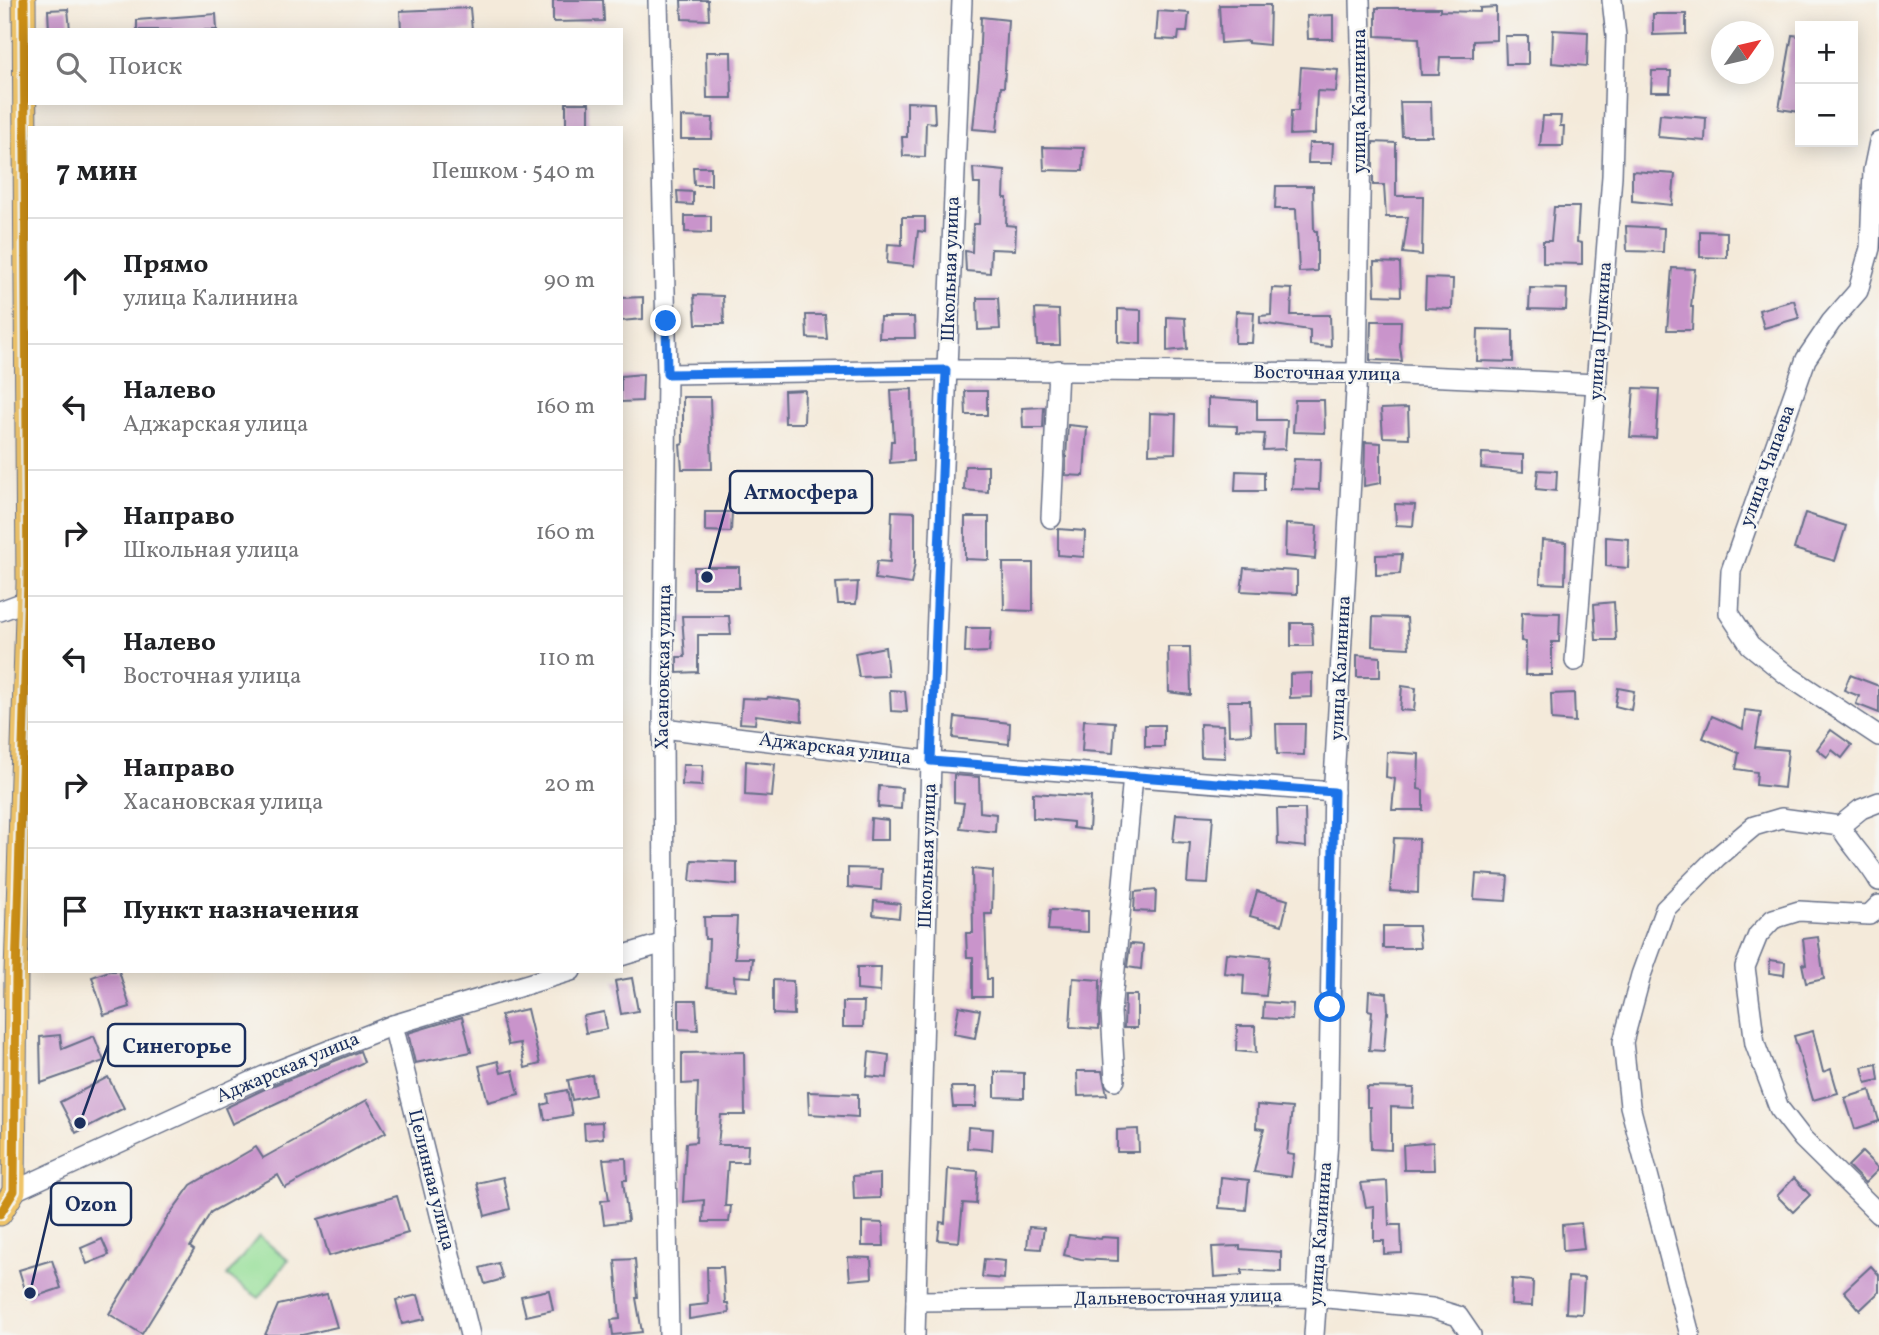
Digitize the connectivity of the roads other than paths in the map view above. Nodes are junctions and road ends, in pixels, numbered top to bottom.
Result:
1 (24, 0) edge
2 (658, 0) edge
3 (962, 0) edge
4 (1360, 0) edge
5 (1612, 0) edge
6 (1879, 142) edge
7 (946, 370) junction
8 (1058, 370) junction
9 (1357, 373) junction
10 (667, 374) junction
11 (1597, 384) junction
12 (28, 430) edge
13 (1051, 518) dead end
14 (28, 569) edge
15 (27, 601) junction
16 (0, 611) edge
17 (1575, 661) dead end
18 (663, 728) junction
19 (1879, 736) edge
20 (931, 761) junction
21 (1133, 776) junction
22 (1334, 792) junction
23 (1879, 802) edge
24 (1840, 826) junction
25 (1879, 881) edge
26 (1879, 905) edge
27 (664, 943) junction
28 (623, 955) edge
29 (564, 973) edge
30 (393, 1025) junction
31 (1115, 1080) dead end
32 (14, 1191) junction
33 (0, 1214) edge
34 (1879, 1214) edge
35 (1317, 1297) junction
36 (916, 1301) junction
37 (470, 1335) edge
38 (670, 1335) edge
39 (915, 1335) edge
40 (1314, 1335) edge
41 (1471, 1335) edge
42 (1690, 1335) edge

1 - 12 main road
2 - 10 street, Хасановская улица
3 - 7 street, Школьная улица
4 - 9 street, улица Калинина
5 - 11 street, улица Пушкина
6 - 19 street, улица Чапаева
7 - 8 street, Восточная улица
7 - 10 street, Восточная улица
7 - 20 street, Школьная улица
8 - 9 street, Восточная улица
8 - 13 street
9 - 11 street, Восточная улица
9 - 22 street, улица Калинина
10 - 18 street, Хасановская улица
11 - 17 street, улица Пушкина
14 - 15 main road
15 - 16 street
15 - 32 main road
18 - 20 street, Аджарская улица
18 - 27 street, Хасановская улица
20 - 21 street, Аджарская улица
20 - 36 street, Школьная улица
21 - 22 street, Аджарская улица
21 - 31 street
22 - 35 street, улица Калинина
23 - 24 street
24 - 25 street
24 - 42 street
26 - 34 street
27 - 28 street
27 - 38 street, Хасановская улица
29 - 30 street, Аджарская улица
30 - 32 street, Аджарская улица
30 - 37 street, Целинная улица
32 - 33 main road
35 - 36 street, Дальневосточная улица
35 - 40 street, улица Калинина
35 - 41 street, Дальневосточная улица
36 - 39 street, Школьная улица

